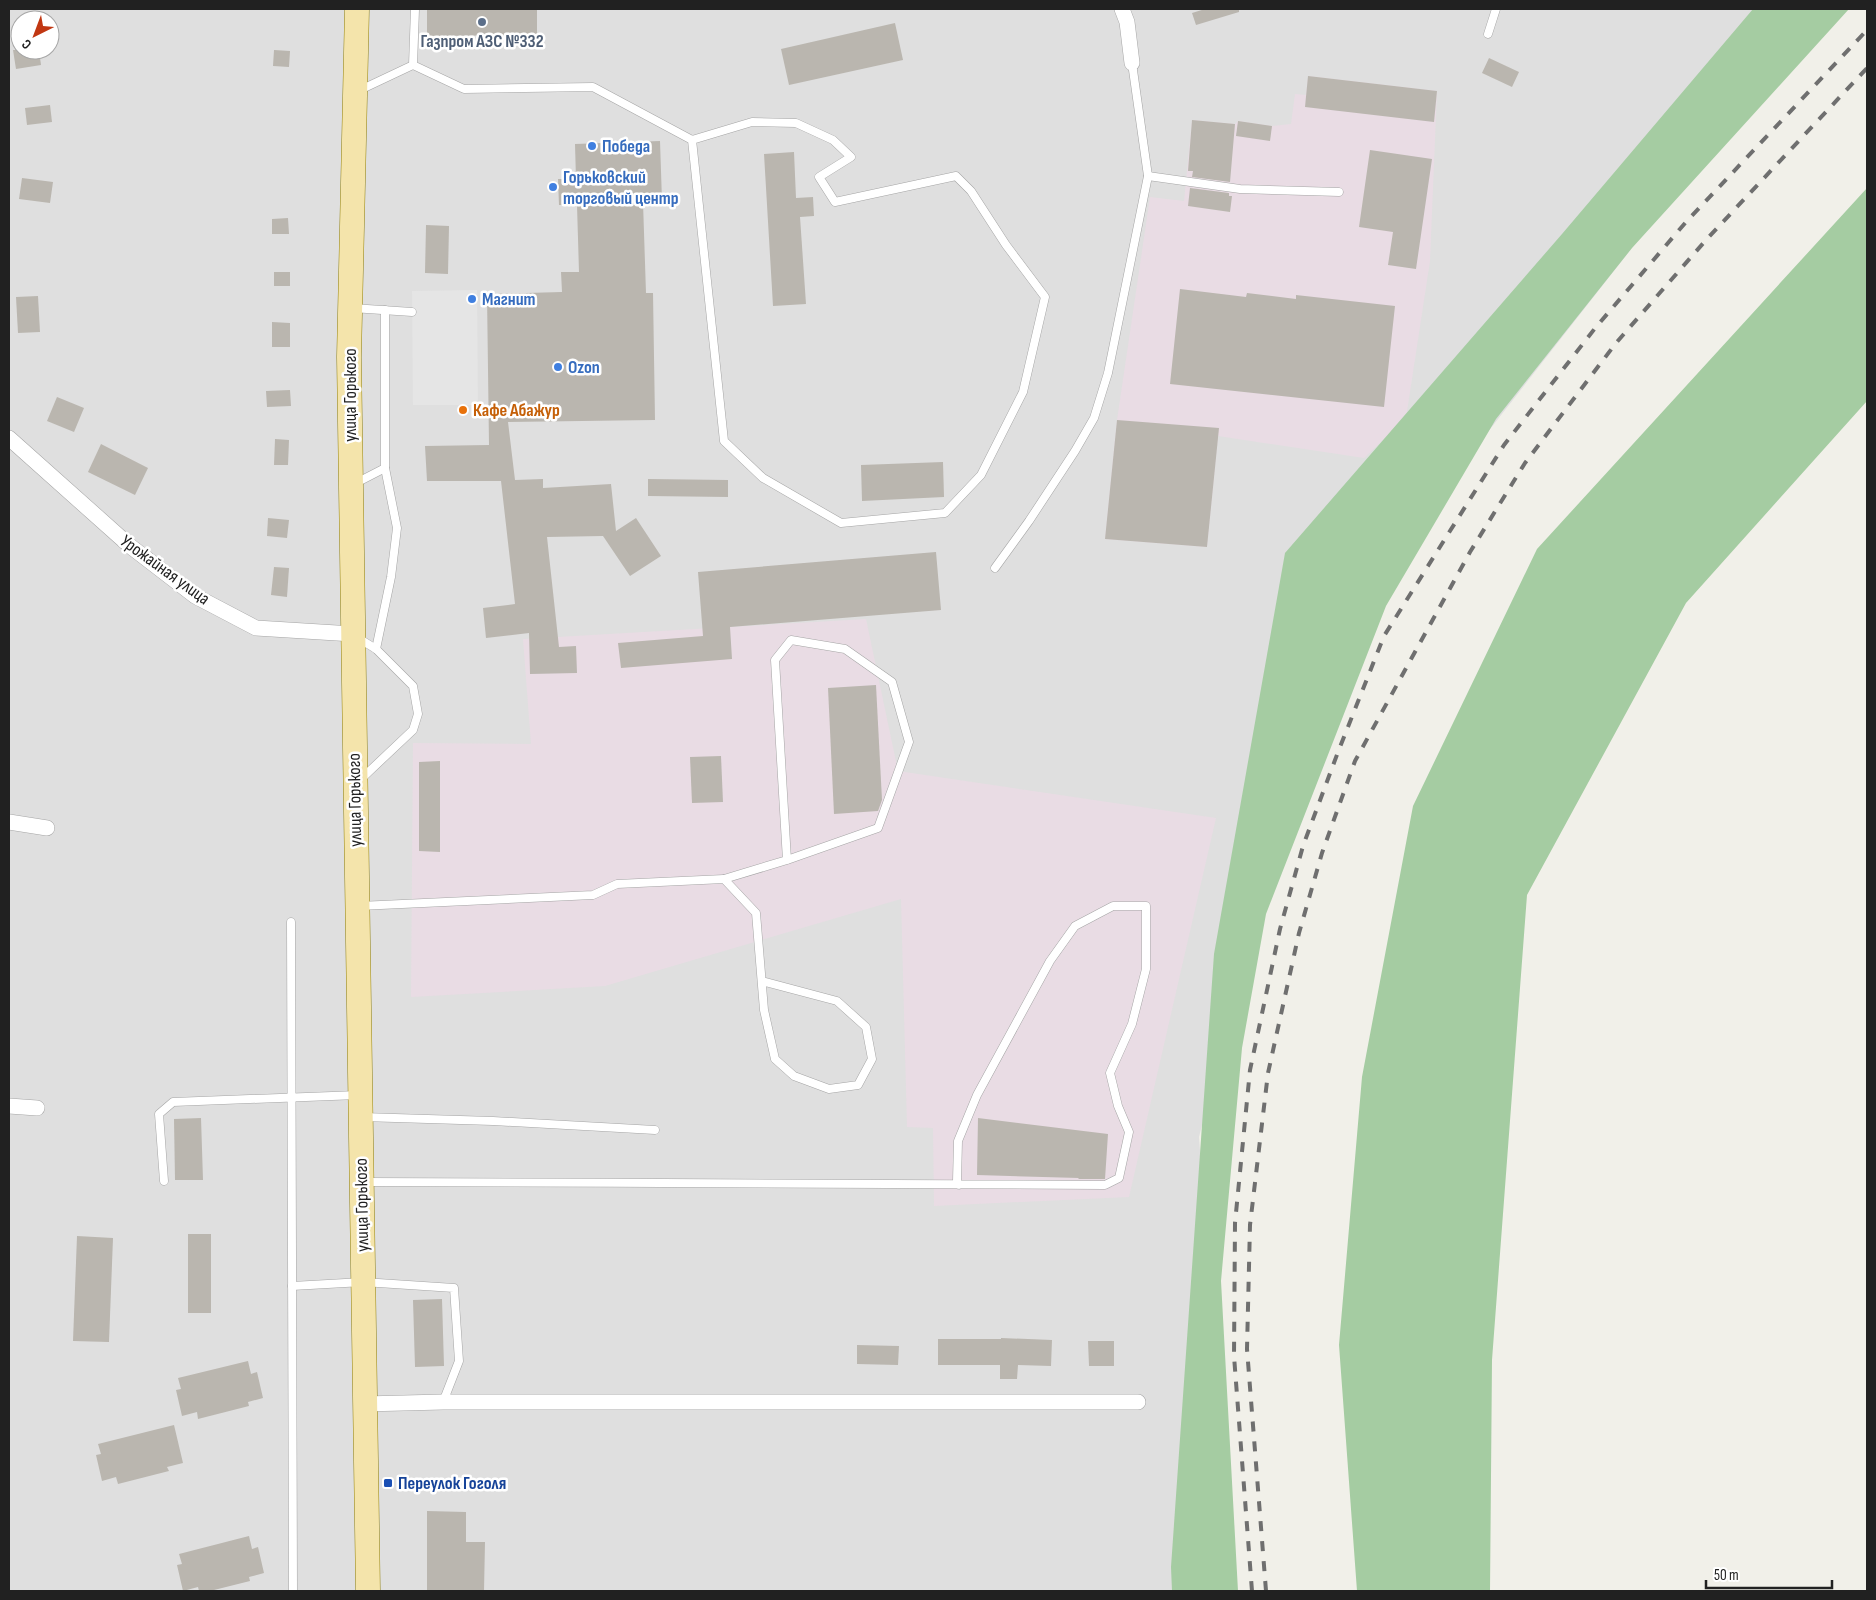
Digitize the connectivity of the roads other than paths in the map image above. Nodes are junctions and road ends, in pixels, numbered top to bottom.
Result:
1 (357, 9) edge
2 (415, 9) edge
3 (1122, 9) edge
4 (1496, 9) edge
5 (1488, 34) dead end
6 (1132, 63) joint
7 (412, 65) junction
8 (356, 92) junction
9 (692, 140) junction
10 (1148, 176) junction
11 (1339, 192) dead end
12 (350, 307) junction
13 (386, 310) junction
14 (412, 312) dead end
15 (9, 438) edge
16 (385, 468) junction
17 (350, 486) junction
18 (995, 568) dead end
19 (353, 634) junction
20 (376, 649) junction
21 (355, 785) junction
22 (9, 822) edge
23 (47, 828) dead end
24 (787, 860) junction
25 (724, 879) junction
26 (357, 906) junction
27 (290, 922) dead end
28 (762, 980) junction
29 (291, 1098) junction
30 (9, 1106) edge
31 (360, 1106) junction
32 (37, 1108) dead end
33 (655, 1130) dead end
34 (164, 1181) dead end
35 (362, 1182) junction
36 (959, 1185) junction
37 (363, 1282) junction
38 (292, 1286) junction
39 (443, 1402) junction
40 (1138, 1402) dead end
41 (364, 1404) junction
42 (293, 1591) edge
43 (368, 1591) edge

1 - 8 main road, улица Горького
2 - 7 lane
3 - 6 street
4 - 5 lane
6 - 10 lane
7 - 8 lane
7 - 9 lane
8 - 12 main road, улица Горького
9 - 9 lane
10 - 11 lane
10 - 18 lane
12 - 13 lane
12 - 17 main road, улица Горького
13 - 14 lane
13 - 16 lane
15 - 19 street, Урожайная улица
16 - 17 lane
16 - 20 lane
17 - 19 main road, улица Горького
19 - 20 lane
19 - 21 main road, улица Горького
20 - 21 lane
21 - 26 main road, улица Горького
22 - 23 street
24 - 24 lane
24 - 25 lane
25 - 26 lane
25 - 28 lane
26 - 31 main road, улица Горького
27 - 29 lane
28 - 28 lane
29 - 31 lane
29 - 34 lane
29 - 38 lane
30 - 32 street
31 - 33 lane
31 - 35 main road, улица Горького
35 - 36 lane
35 - 37 main road, улица Горького
36 - 36 lane
37 - 38 lane
37 - 39 lane
37 - 41 main road, улица Горького
38 - 42 lane
39 - 40 street
39 - 41 street
41 - 43 main road, улица Горького

